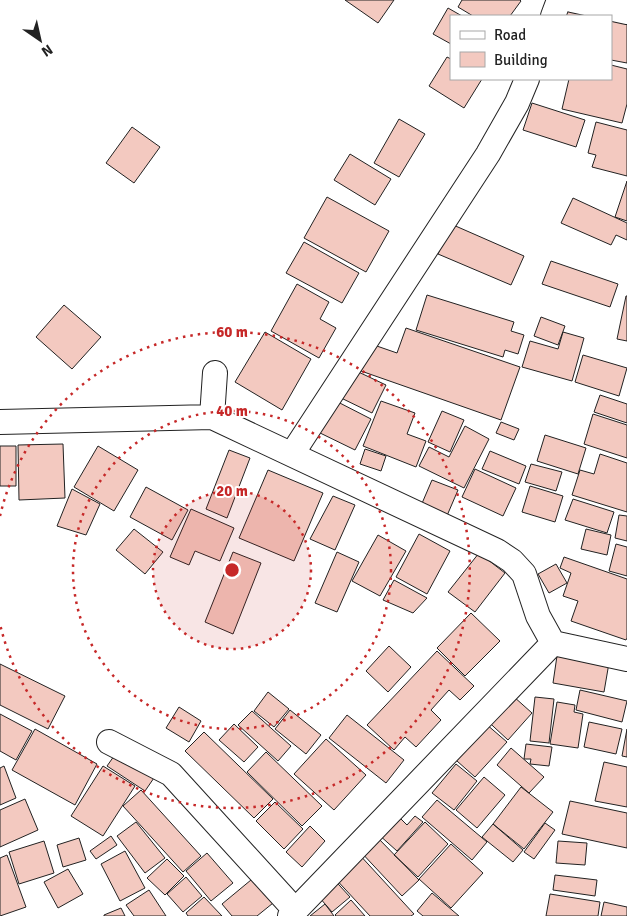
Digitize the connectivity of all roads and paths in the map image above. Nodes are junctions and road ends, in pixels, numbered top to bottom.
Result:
1 (559, 0) edge
2 (572, 0) edge
3 (627, 12) edge
4 (553, 15) edge
5 (527, 80) edge
6 (215, 373) dead end
7 (212, 418) junction
8 (0, 422) edge
9 (292, 454) junction
10 (553, 643) junction
11 (627, 659) edge
12 (109, 742) dead end
13 (293, 913) edge

1 - 4 street
2 - 3 street
5 - 9 street
6 - 7 street
7 - 8 street
7 - 9 street
9 - 10 street
10 - 11 street
10 - 13 street
12 - 13 street

